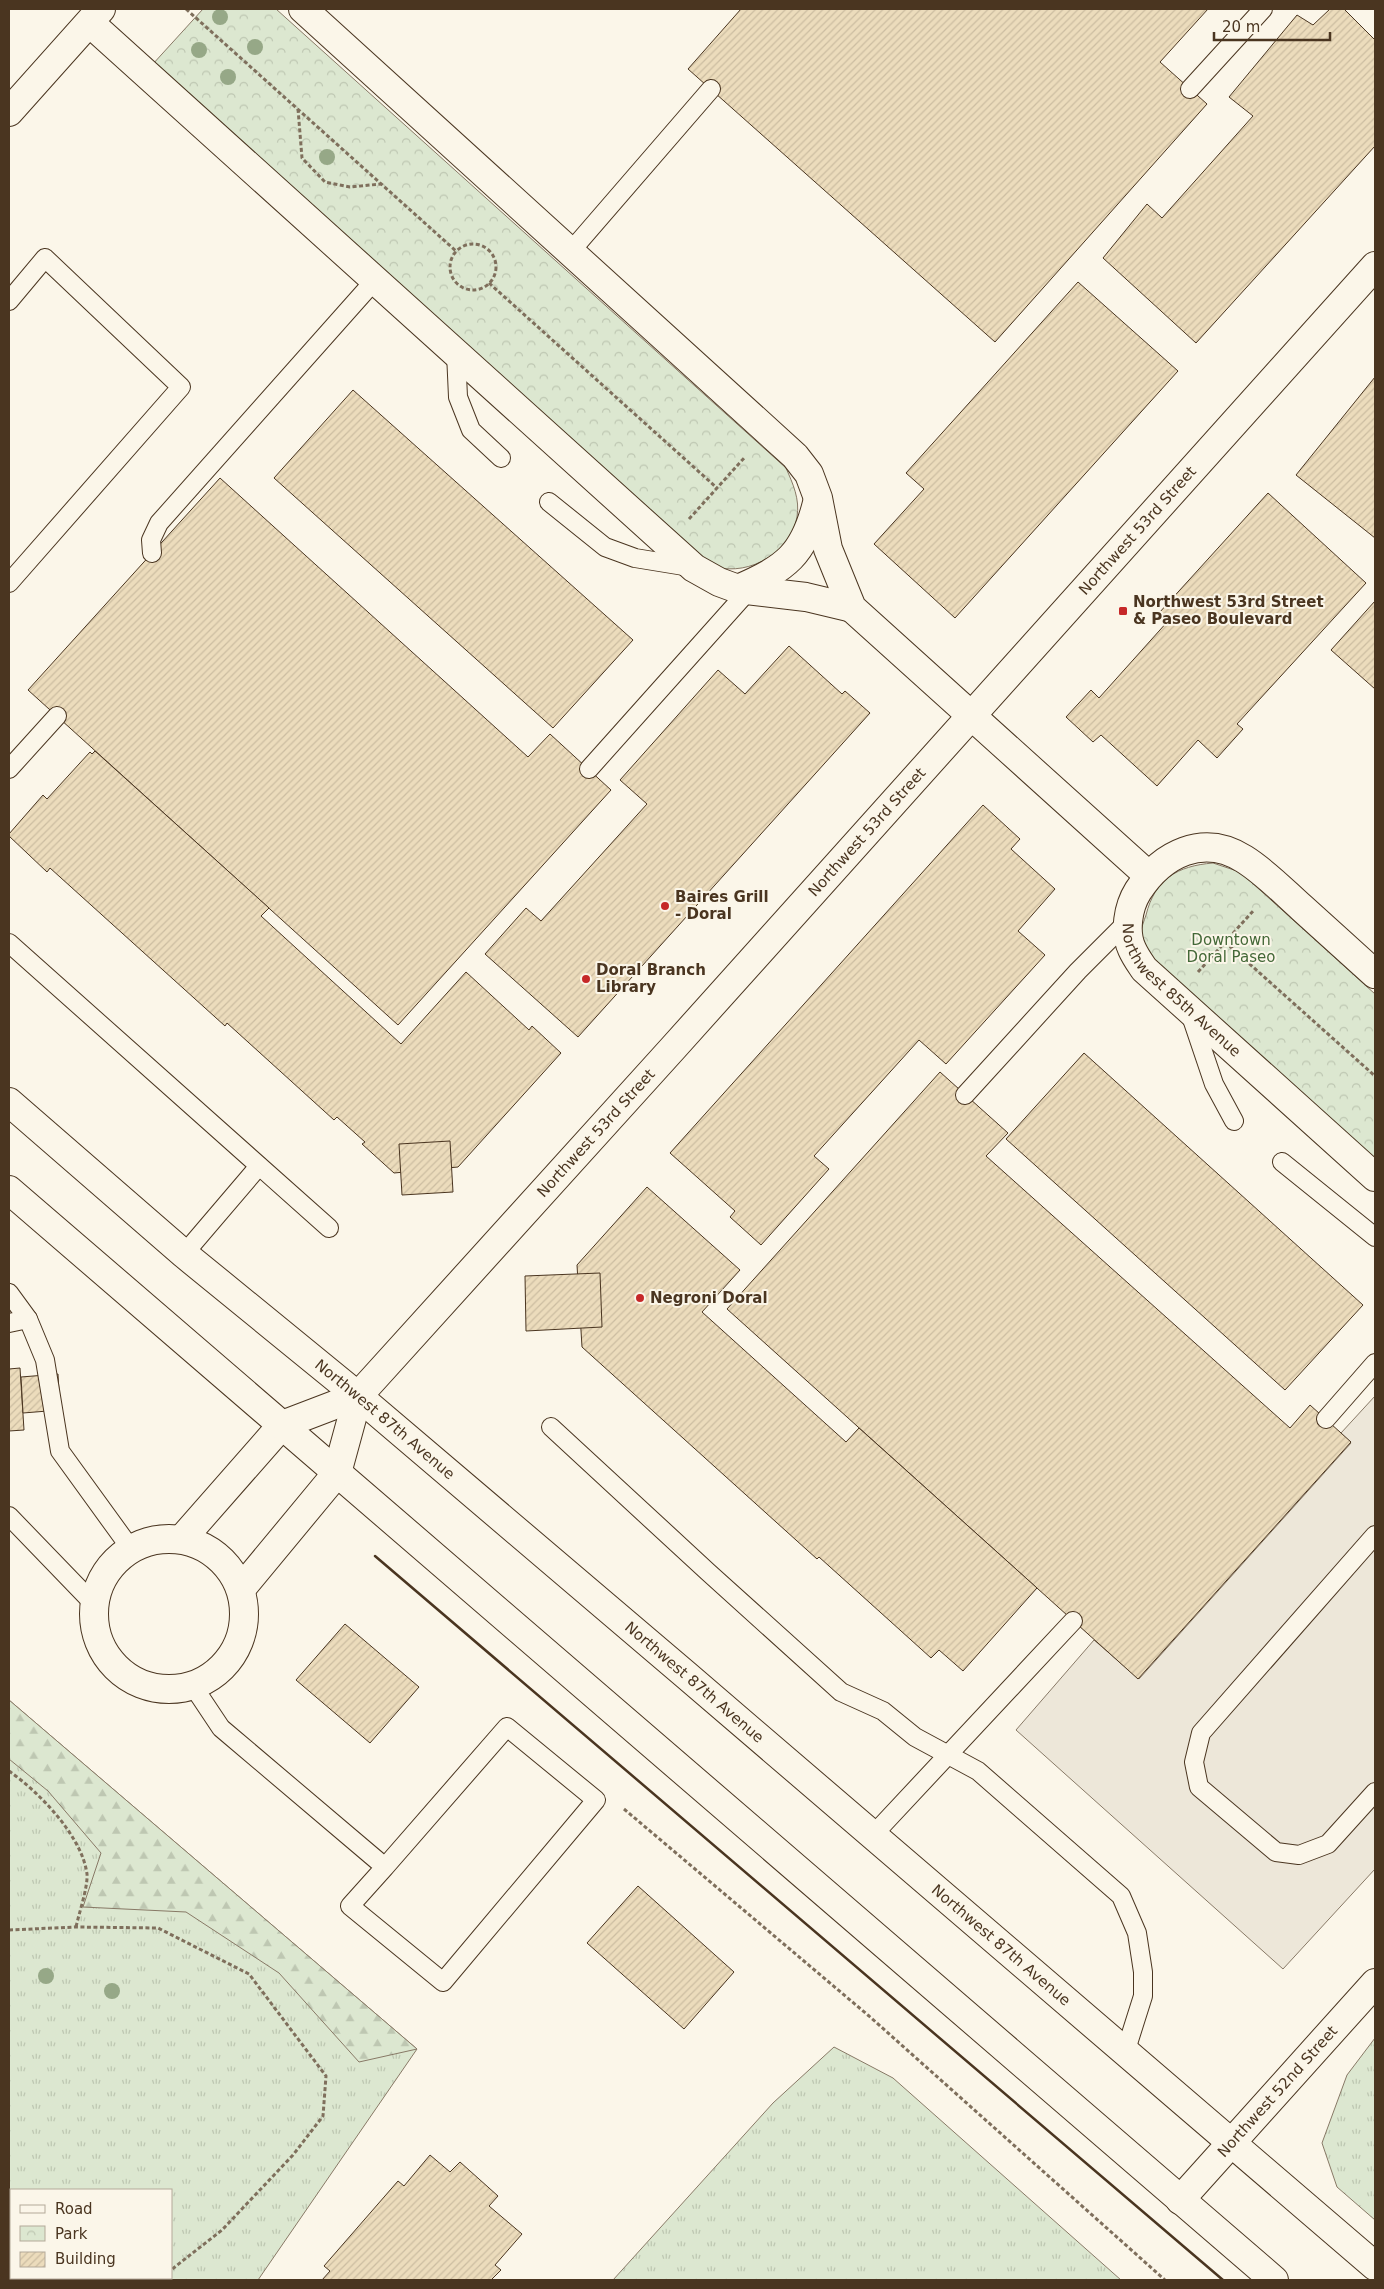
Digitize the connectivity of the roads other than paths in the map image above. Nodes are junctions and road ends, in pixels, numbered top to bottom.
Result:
1 (303, 9) edge
2 (1263, 9) edge
3 (96, 16) edge
4 (711, 89) dead end
5 (1190, 89) dead end
6 (9, 112) edge
7 (571, 251) junction
8 (1375, 266) edge
9 (375, 280) junction
10 (10, 299) edge
11 (456, 353) junction
12 (501, 458) dead end
13 (818, 498) junction
14 (549, 502) dead end
15 (152, 553) dead end
16 (694, 568) junction
17 (9, 583) edge
18 (744, 589) junction
19 (852, 608) junction
20 (971, 715) junction
21 (57, 716) dead end
22 (9, 768) edge
23 (589, 769) dead end
24 (1148, 875) junction
25 (1128, 922) junction
26 (9, 942) edge
27 (1375, 974) edge
28 (1189, 1010) junction
29 (965, 1095) dead end
30 (9, 1102) edge
31 (1234, 1120) dead end
32 (1282, 1162) dead end
33 (259, 1166) junction
34 (1375, 1177) edge
35 (9, 1190) edge
36 (329, 1228) dead end
37 (1375, 1237) edge
38 (184, 1254) junction
39 (9, 1293) edge
40 (28, 1319) junction
41 (9, 1323) edge
42 (1375, 1363) edge
43 (358, 1396) junction
44 (1326, 1419) dead end
45 (282, 1425) junction
46 (551, 1427) dead end
47 (337, 1473) junction
48 (9, 1516) edge
49 (1375, 1535) edge
50 (182, 1539) junction
51 (131, 1549) junction
52 (242, 1589) junction
53 (93, 1603) junction
54 (1073, 1621) dead end
55 (194, 1686) junction
56 (948, 1753) junction
57 (1375, 1792) edge
58 (873, 1835) junction
59 (385, 1867) junction
60 (1375, 1983) edge
61 (1125, 2053) junction
62 (1231, 2143) junction
63 (1180, 2200) junction
64 (1375, 2266) edge
65 (1274, 2280) edge

1 - 7 street
2 - 5 lane
3 - 6 street
3 - 9 street
4 - 7 lane
7 - 13 street
8 - 20 street, Northwest 53rd Street
9 - 11 street
9 - 15 lane
10 - 17 lane
11 - 12 lane
11 - 16 street
13 - 18 street
13 - 19 street
14 - 16 lane
16 - 18 street
18 - 19 street
18 - 23 lane
19 - 20 street
20 - 24 street
20 - 43 street, Northwest 53rd Street
21 - 22 lane
24 - 25 street, Northwest 85th Avenue
24 - 27 street, Northwest 85th Avenue
25 - 28 street, Northwest 85th Avenue
25 - 29 lane
26 - 33 lane
28 - 31 lane
28 - 34 street, Northwest 85th Avenue
30 - 38 street, Northwest 87th Avenue
32 - 37 lane
33 - 36 lane
33 - 38 lane
35 - 45 street
38 - 43 street, Northwest 87th Avenue
39 - 40 lane
40 - 41 lane
40 - 51 lane
42 - 44 lane
43 - 45 street, Northwest 53rd Street
43 - 47 street, Northwest 53rd Street
43 - 58 street, Northwest 87th Avenue
45 - 47 street
45 - 50 street
46 - 56 lane
47 - 52 street
47 - 63 street
48 - 53 lane
49 - 57 lane
50 - 51 street
50 - 52 street
51 - 53 street
52 - 55 street
53 - 55 street
54 - 56 lane
55 - 59 lane
56 - 58 lane
56 - 61 lane
58 - 61 street, Northwest 87th Avenue
59 - 59 lane
60 - 62 street, Northwest 52nd Street
61 - 62 street, Northwest 87th Avenue
62 - 63 street, Northwest 52nd Street
62 - 64 street, Northwest 87th Avenue
63 - 65 street

